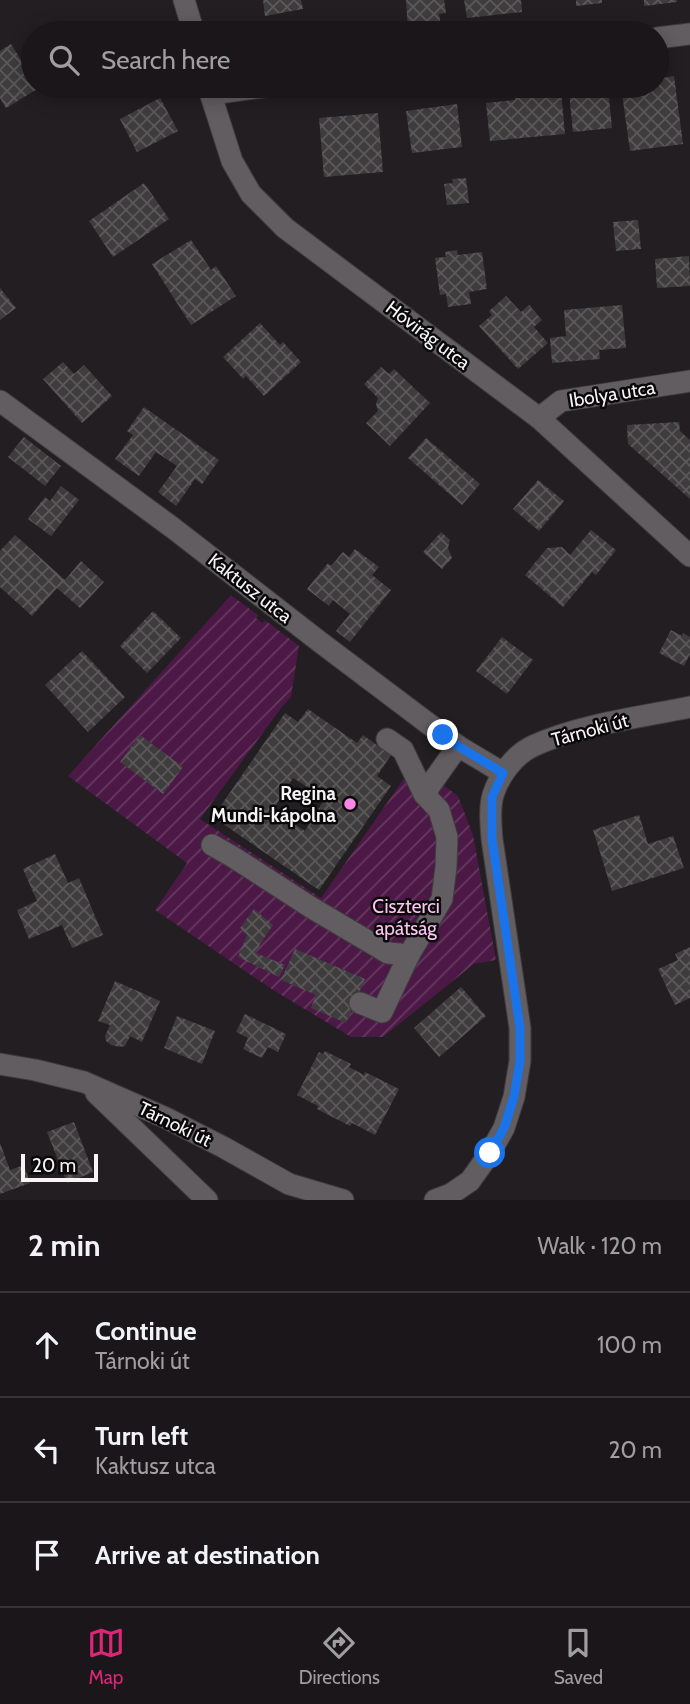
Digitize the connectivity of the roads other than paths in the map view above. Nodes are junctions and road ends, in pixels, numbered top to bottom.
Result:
1 (184, 0) edge
2 (190, 21) edge
3 (690, 34) edge
4 (669, 37) edge
5 (213, 98) edge
6 (690, 382) edge
7 (0, 401) edge
8 (539, 418) junction
9 (690, 556) edge
10 (690, 707) edge
11 (387, 740) dead end
12 (458, 746) junction
13 (503, 773) junction
14 (424, 794) junction
15 (212, 845) dead end
16 (409, 955) junction
17 (360, 1003) dead end
18 (0, 1064) edge
19 (85, 1082) junction
20 (448, 1198) edge
21 (207, 1200) edge
22 (343, 1200) edge

1 - 2 street
3 - 4 street
5 - 8 street, Hóvirág utca
6 - 8 street, Ibolya utca
7 - 12 street, Kaktusz utca
8 - 9 street, Hóvirág utca
10 - 13 street, Tárnoki út
11 - 14 street
12 - 13 street, Kaktusz utca
12 - 14 street
13 - 20 street, Tárnoki út
14 - 16 street
15 - 16 street
16 - 17 street
18 - 19 street, Tárnoki út
19 - 21 street
19 - 22 street, Tárnoki út

